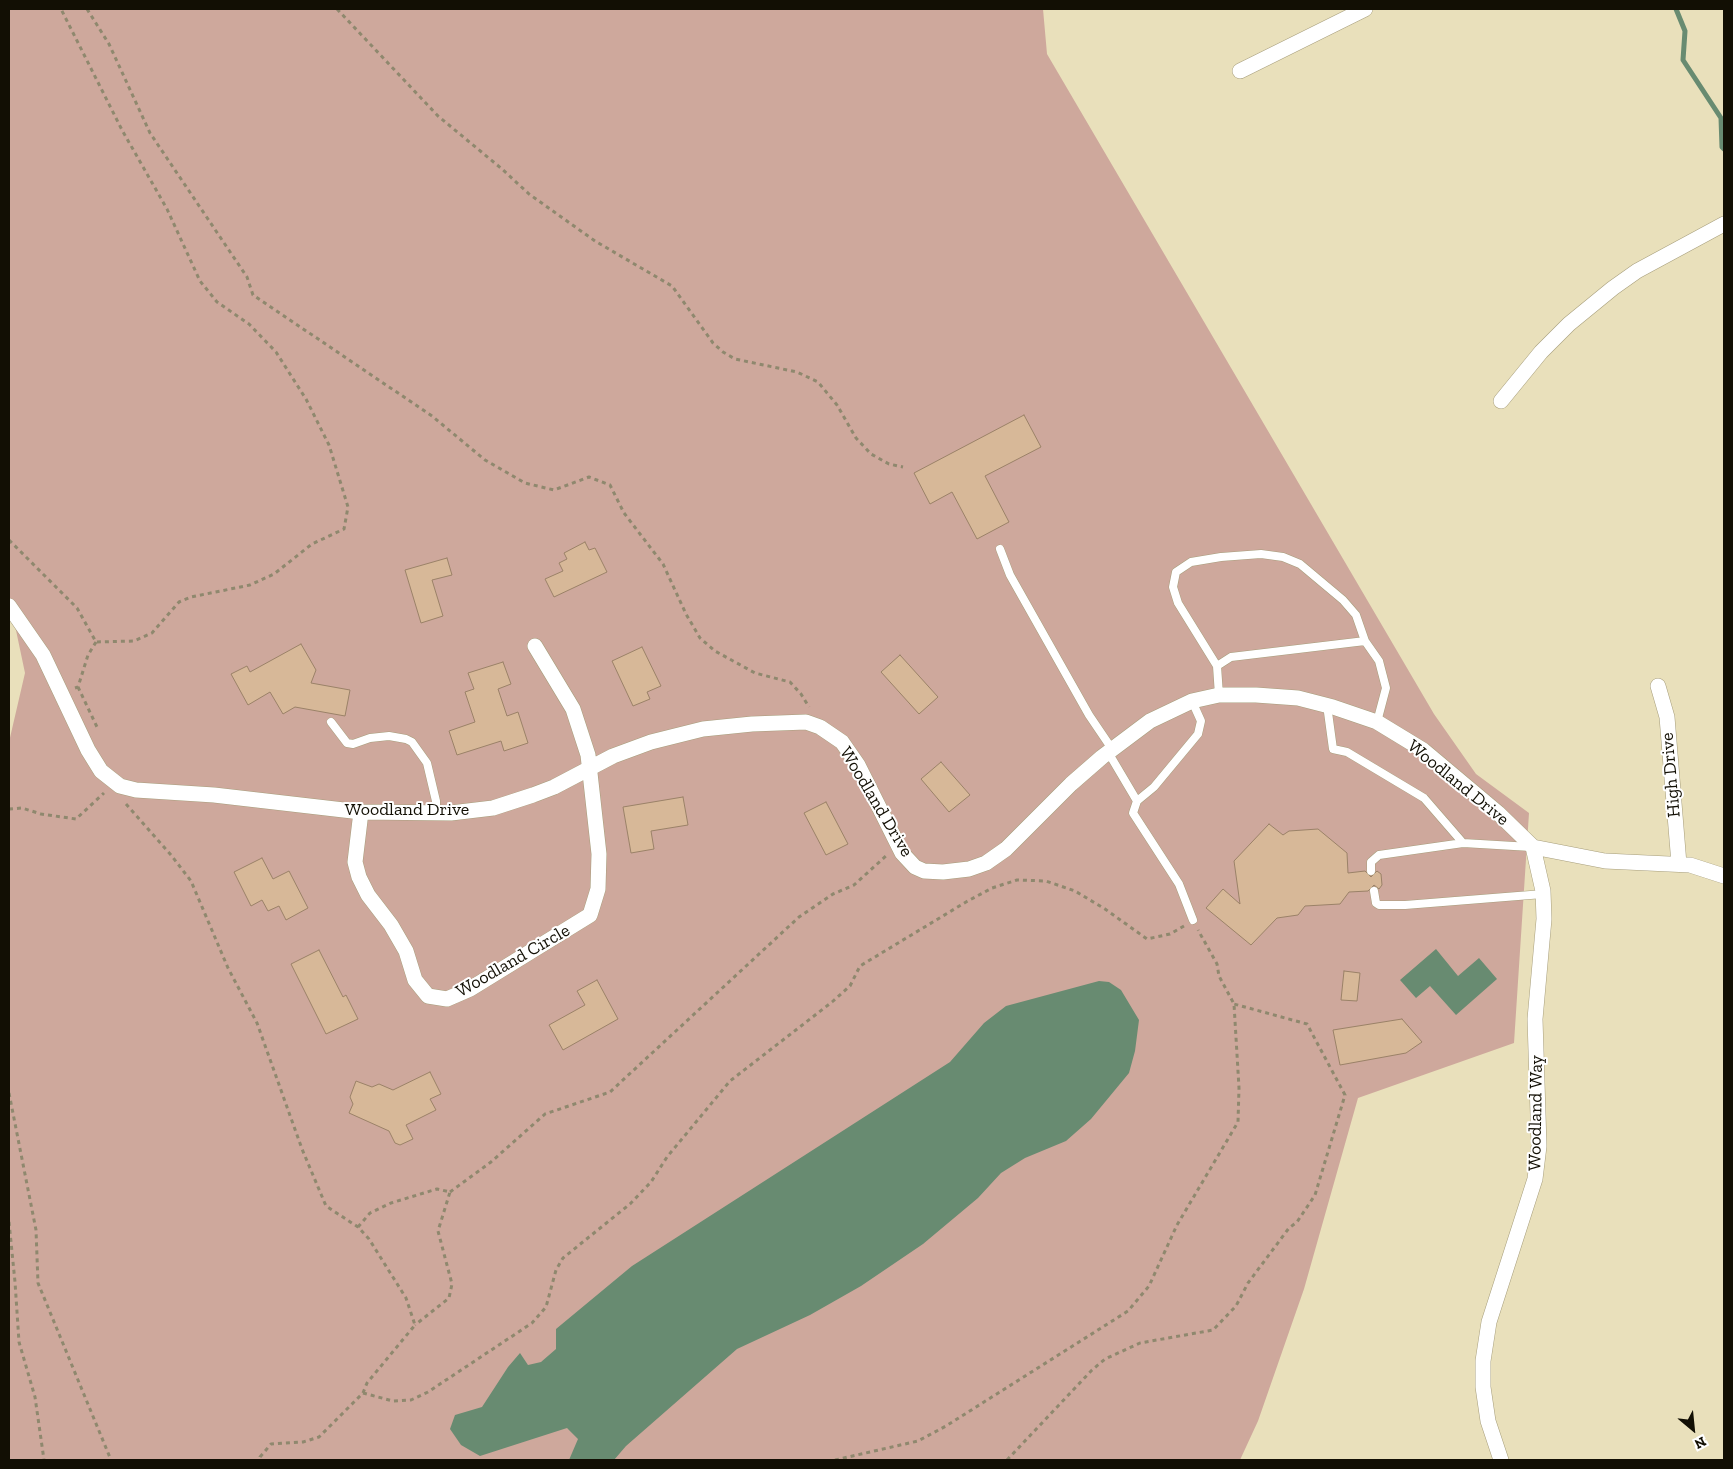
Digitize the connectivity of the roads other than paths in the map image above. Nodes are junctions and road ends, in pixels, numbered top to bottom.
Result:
1 (1365, 9) edge
2 (1240, 71) dead end
3 (1724, 224) edge
4 (1501, 401) dead end
5 (1000, 549) dead end
6 (9, 606) edge
7 (1365, 641) junction
8 (535, 646) dead end
9 (1217, 666) junction
10 (1658, 686) dead end
11 (1219, 695) junction
12 (1192, 701) junction
13 (1327, 706) junction
14 (331, 722) dead end
15 (1377, 722) junction
16 (1110, 751) junction
17 (590, 768) junction
18 (1137, 800) junction
19 (361, 812) junction
20 (436, 813) junction
21 (1463, 843) junction
22 (1533, 847) junction
23 (1679, 864) junction
24 (1371, 871) dead end
25 (1724, 876) edge
26 (1374, 891) dead end
27 (1543, 894) junction
28 (1193, 920) road end
29 (1500, 1460) edge

1 - 2 street
3 - 4 street
5 - 16 lane
6 - 19 street, Woodland Drive
7 - 9 lane
7 - 9 lane
7 - 15 lane
8 - 17 street, Woodland Circle
9 - 11 lane
10 - 23 street, High Drive
11 - 12 street, Woodland Drive
11 - 13 street, Woodland Drive
12 - 16 street, Woodland Drive
12 - 18 lane
13 - 15 street, Woodland Drive
13 - 21 lane
14 - 20 lane
15 - 22 street, Woodland Drive
16 - 17 street, Woodland Drive
16 - 18 lane
17 - 19 street, Woodland Circle
17 - 20 street, Woodland Drive
18 - 28 lane
19 - 20 street, Woodland Drive
21 - 22 lane
21 - 24 lane
22 - 23 street
22 - 27 street, Woodland Way
23 - 25 street
26 - 27 lane
27 - 29 street, Woodland Way

